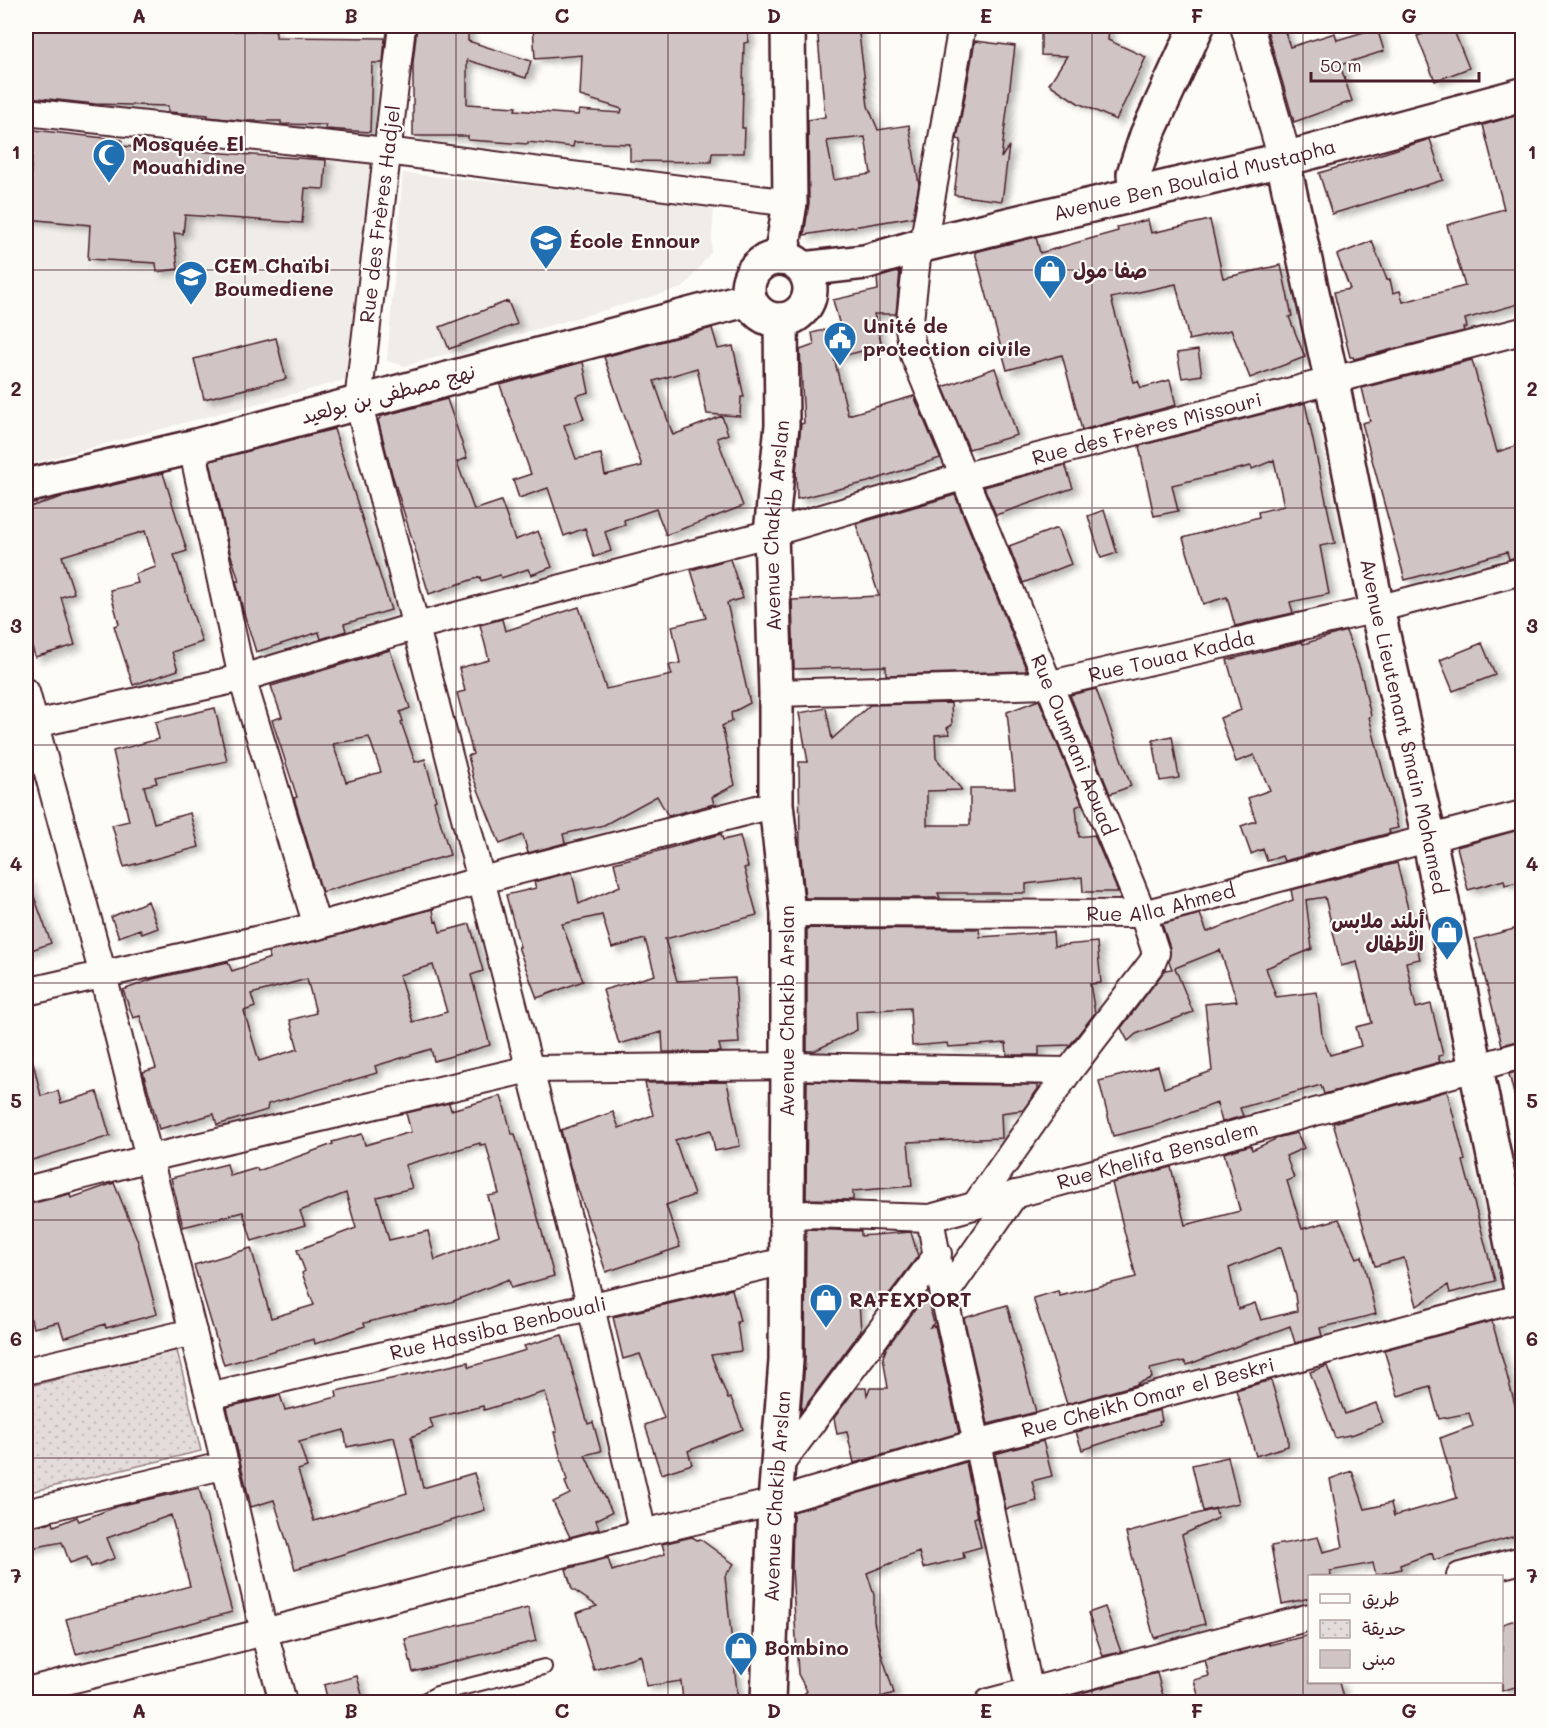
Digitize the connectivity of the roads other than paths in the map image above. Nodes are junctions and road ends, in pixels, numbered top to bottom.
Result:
1 (402, 26) edge
2 (788, 26) edge
3 (963, 26) edge
4 (1197, 26) edge
5 (1247, 26) edge
6 (1522, 95) edge
7 (26, 112) edge
8 (386, 151) junction
9 (1286, 159) junction
10 (1136, 194) junction
11 (790, 203) junction
12 (923, 244) junction
13 (798, 275) junction
14 (749, 299) junction
15 (781, 320) junction
16 (1522, 331) edge
17 (1332, 381) junction
18 (358, 402) junction
19 (192, 447) junction
20 (965, 476) junction
21 (26, 486) edge
22 (771, 533) junction
23 (1522, 571) edge
24 (1377, 609) junction
25 (417, 627) junction
26 (242, 678) junction
27 (1047, 685) junction
28 (26, 692) edge
29 (776, 693) junction
30 (30, 725) edge
31 (776, 804) junction
32 (1522, 814) edge
33 (1429, 838) junction
34 (482, 880) junction
35 (788, 913) junction
36 (1143, 914) junction
37 (318, 926) junction
38 (104, 975) junction
39 (26, 992) edge
40 (1522, 1055) edge
41 (788, 1066) junction
42 (1475, 1066) junction
43 (529, 1069) junction
44 (1069, 1071) junction
45 (150, 1158) junction
46 (26, 1190) edge
47 (1015, 1194) junction
48 (976, 1204) junction
49 (786, 1216) junction
50 (930, 1218) junction
51 (938, 1254) junction
52 (785, 1261) junction
53 (944, 1296) junction
54 (1522, 1296) edge
55 (591, 1307) junction
56 (193, 1332) junction
57 (26, 1371) edge
58 (209, 1396) junction
59 (977, 1443) junction
60 (226, 1465) junction
61 (777, 1470) junction
62 (775, 1502) junction
63 (26, 1513) edge
64 (643, 1533) junction
65 (1522, 1560) edge
66 (1464, 1575) edge
67 (1308, 1618) edge
68 (264, 1632) junction
69 (544, 1667) dead end
70 (26, 1691) edge
71 (1030, 1697) edge
72 (283, 1702) edge
73 (422, 1702) edge
74 (768, 1702) edge
75 (988, 1702) edge

1 - 8 street, Rue des Frères Hadjel
2 - 11 main road
3 - 12 street, Rue Oumrani Aouad
4 - 10 main road
5 - 9 street
6 - 9 main road, Avenue Ben Boulaid Mustapha
7 - 8 street
8 - 11 street
8 - 18 street, Rue des Frères Hadjel
9 - 10 main road, Avenue Ben Boulaid Mustapha
9 - 17 main road, Avenue Lieutenant Smain Mohamed
10 - 12 main road, Avenue Ben Boulaid Mustapha
11 - 13 main road
12 - 13 main road, Avenue Ben Boulaid Mustapha
12 - 20 street, Rue Oumrani Aouad
13 - 14 main road
13 - 15 main road
14 - 15 main road
14 - 18 main road, نهج مصطفى بن بولعيد
15 - 22 main road, Avenue Chakib Arslan
16 - 17 street, Rue des Frères Missouri
17 - 20 street, Rue des Frères Missouri
17 - 24 main road, Avenue Lieutenant Smain Mohamed
18 - 19 main road, نهج مصطفى بن بولعيد
18 - 25 street
19 - 21 main road, نهج مصطفى بن بولعيد
19 - 26 street
20 - 22 street, Rue des Frères Missouri
20 - 27 street, Rue Oumrani Aouad
22 - 25 street, Rue des Frères Missouri
22 - 29 main road, Avenue Chakib Arslan
23 - 24 street, Rue Touaa Kadda
24 - 27 street, Rue Touaa Kadda
24 - 33 main road, Avenue Lieutenant Smain Mohamed
25 - 26 street, Rue des Frères Missouri
25 - 34 street
26 - 30 street, Rue des Frères Missouri
26 - 37 street
27 - 29 street, Rue Touaa Kadda
27 - 36 street, Rue Oumrani Aouad
28 - 30 street
29 - 31 main road, Avenue Chakib Arslan
30 - 38 street
31 - 34 street
31 - 35 main road, Avenue Chakib Arslan
32 - 33 street, Rue Alla Ahmed
33 - 36 street, Rue Alla Ahmed
33 - 42 main road, Avenue Lieutenant Smain Mohamed
34 - 37 street
34 - 43 street
35 - 36 street, Rue Alla Ahmed
35 - 41 main road, Avenue Chakib Arslan
36 - 44 street, Rue Oumrani Aouad
37 - 38 street
38 - 39 street
38 - 45 street
40 - 42 street, Rue Khelifa Bensalem
41 - 43 street
41 - 44 street
41 - 49 main road, Avenue Chakib Arslan
42 - 47 street, Rue Khelifa Bensalem
42 - 54 main road, Avenue Lieutenant Smain Mohamed
43 - 45 street
43 - 55 street
44 - 48 street, Rue Oumrani Aouad
45 - 46 street
45 - 56 street
47 - 48 street, Rue Khelifa Bensalem
47 - 53 street
48 - 50 street, Rue Khelifa Bensalem
49 - 50 street, Rue Khelifa Bensalem
49 - 52 main road, Avenue Chakib Arslan
50 - 51 street
51 - 53 street
51 - 61 street
52 - 55 street, Rue Hassiba Benbouali
52 - 61 main road, Avenue Chakib Arslan
53 - 59 street
54 - 59 street, Rue Cheikh Omar el Beskri
55 - 58 street, Rue Hassiba Benbouali
55 - 64 street
56 - 57 street
56 - 58 street
58 - 60 street
59 - 62 street, Rue Cheikh Omar el Beskri
59 - 71 street
60 - 63 street
60 - 68 street
61 - 62 main road, Avenue Chakib Arslan
62 - 64 street, Rue Cheikh Omar el Beskri
62 - 74 main road, Avenue Chakib Arslan
64 - 68 street, Rue Cheikh Omar el Beskri
65 - 66 street
67 - 71 street
68 - 70 street, Rue Cheikh Omar el Beskri
68 - 72 street
69 - 73 lane
71 - 75 street

